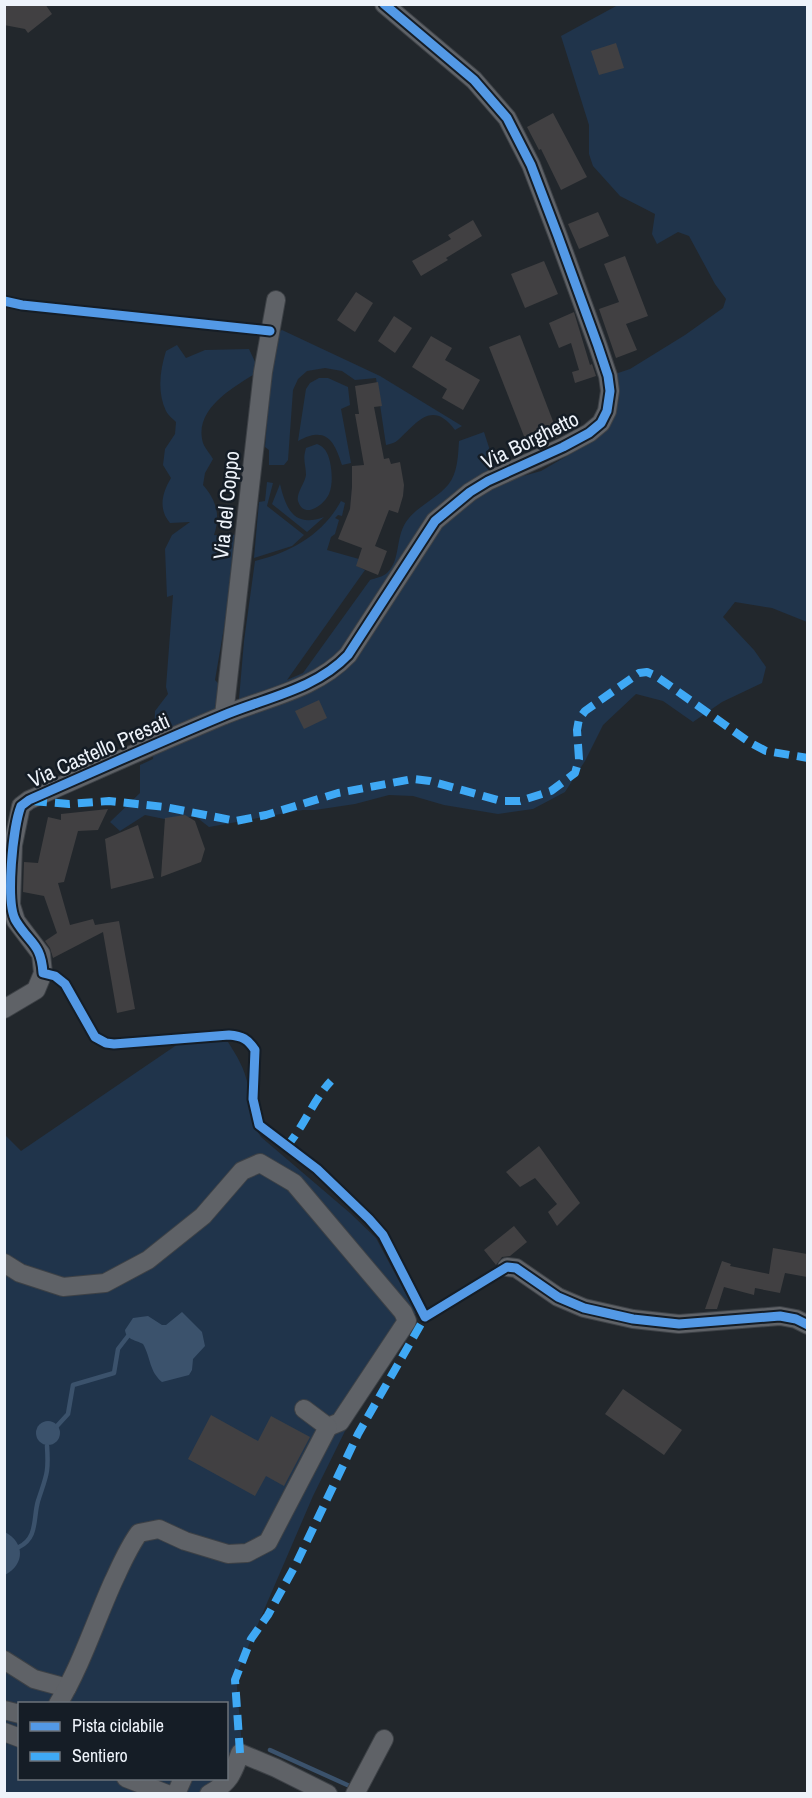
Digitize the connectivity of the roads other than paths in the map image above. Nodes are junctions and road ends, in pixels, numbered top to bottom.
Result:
1 (384, 4) edge
2 (276, 300) dead end
3 (224, 715) junction
4 (4, 1009) edge
5 (4, 1263) edge
6 (507, 1267) dead end
7 (807, 1325) edge
8 (304, 1409) dead end
9 (328, 1427) junction
10 (4, 1660) edge
11 (63, 1696) edge
12 (384, 1739) dead end
13 (129, 1780) edge
14 (183, 1780) edge
15 (167, 1794) edge
16 (176, 1794) edge
17 (209, 1794) edge
18 (328, 1794) edge
19 (356, 1794) edge

1 - 3 street, Via Borghetto
2 - 3 street, Via del Coppo
3 - 4 street, Via Castello Presati
5 - 9 street
6 - 7 street
8 - 9 street
9 - 11 street
10 - 11 street
12 - 19 street
13 - 15 street
14 - 16 street
17 - 18 street

